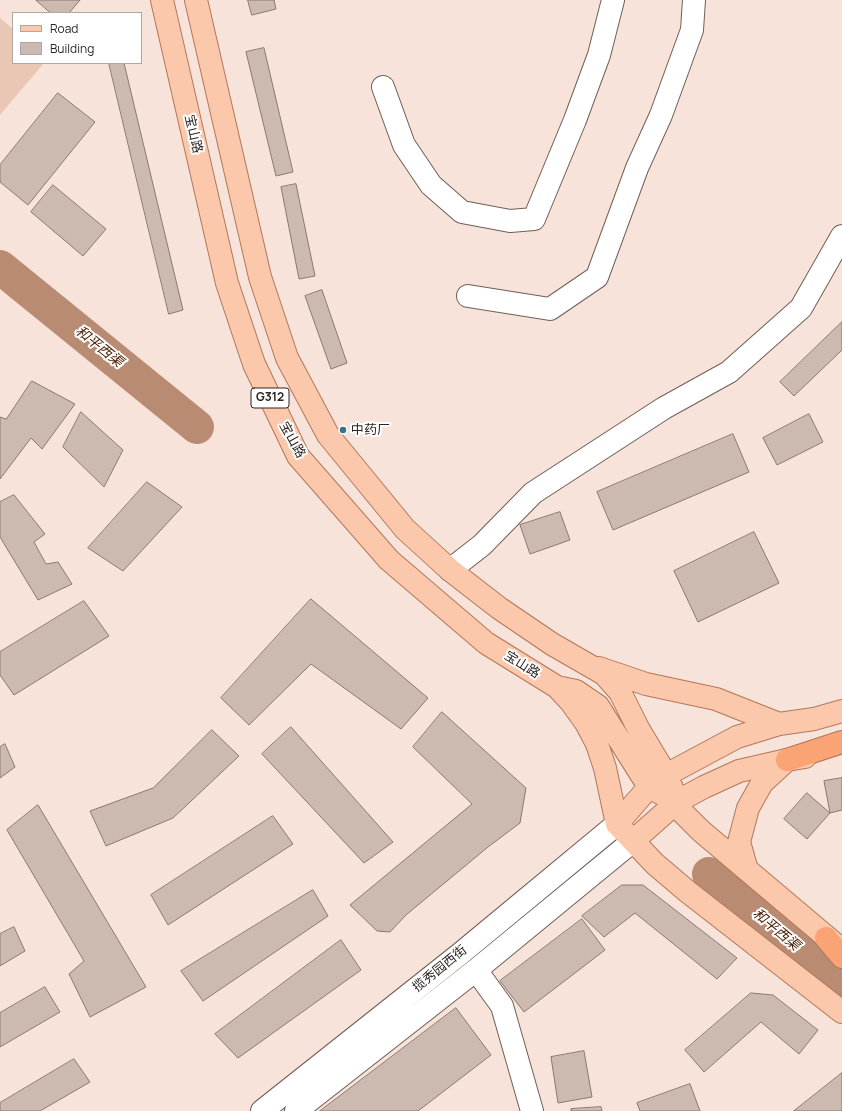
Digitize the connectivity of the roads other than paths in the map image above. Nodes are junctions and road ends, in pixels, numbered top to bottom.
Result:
1 (162, 0) edge
2 (196, 0) edge
3 (613, 0) edge
4 (694, 0) edge
5 (383, 87) dead end
6 (842, 236) edge
7 (468, 296) dead end
8 (450, 570) junction
9 (587, 664) junction
10 (557, 687) junction
11 (842, 711) edge
12 (779, 724) junction
13 (842, 742) edge
14 (842, 752) edge
15 (787, 760) junction
16 (657, 781) junction
17 (678, 801) junction
18 (617, 824) junction
19 (633, 841) junction
20 (747, 870) junction
21 (834, 944) edge
22 (842, 957) edge
23 (476, 970) junction
24 (842, 1012) edge
25 (262, 1111) edge
26 (296, 1111) edge
27 (532, 1111) edge

1 - 10 main road, 宝山路 / G312
2 - 8 main road, G312
3 - 5 street
4 - 7 street
6 - 8 street
8 - 9 main road, G312
9 - 12 main road
9 - 16 main road
10 - 16 main road
10 - 18 main road
11 - 12 main road
12 - 16 main road
13 - 15 highway
14 - 15 main road
15 - 17 main road
15 - 20 main road
16 - 17 main road
16 - 18 main road
17 - 19 main road
17 - 20 main road
18 - 19 main road
18 - 25 street, 揽秀园西街
19 - 23 street, 揽秀园西街
19 - 24 main road
20 - 21 main road
21 - 22 highway
23 - 26 street, 揽秀园西街
23 - 27 street

